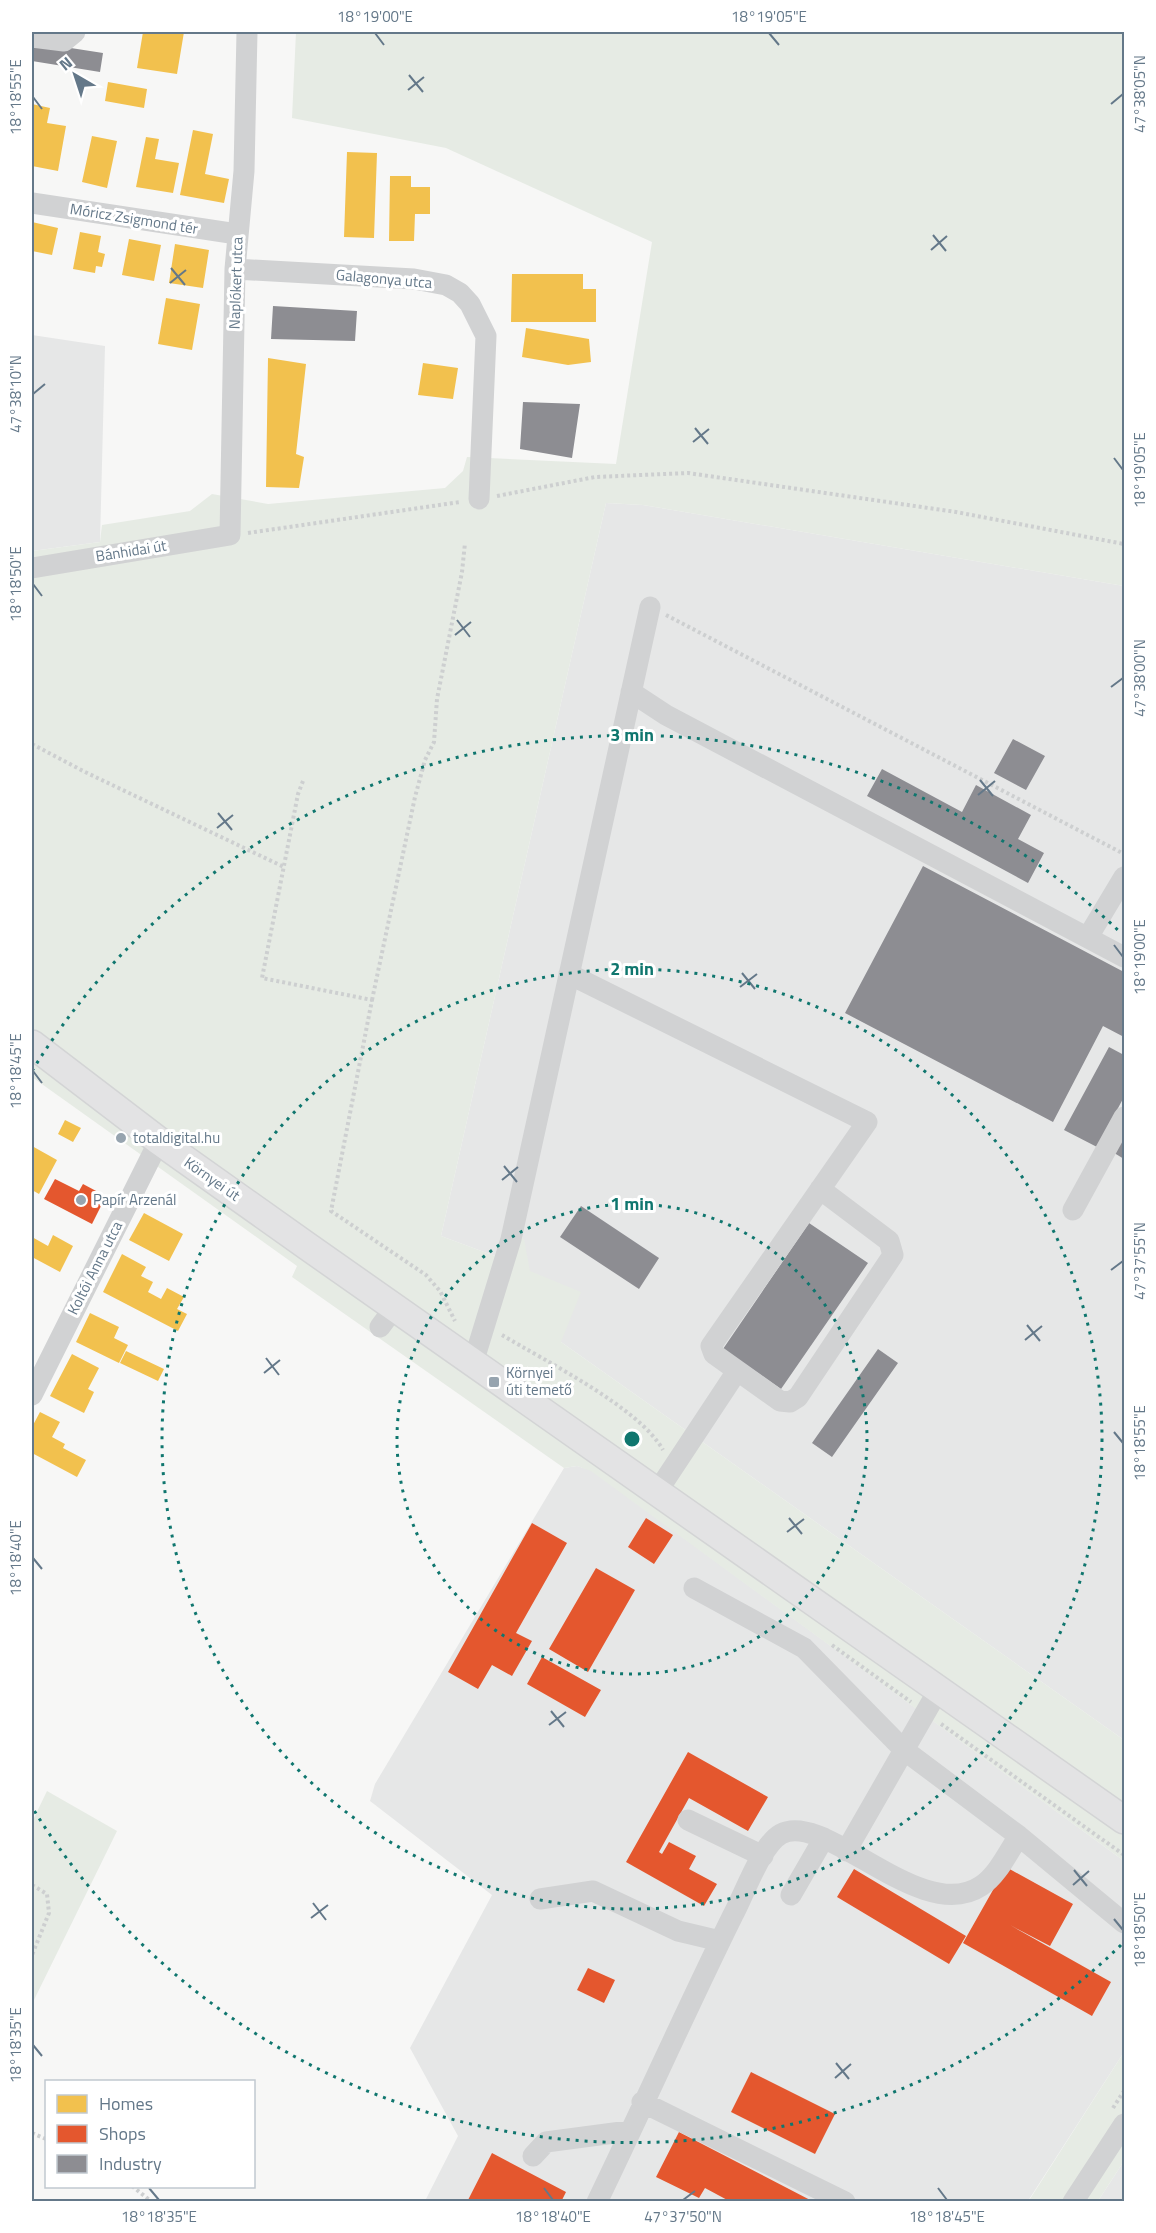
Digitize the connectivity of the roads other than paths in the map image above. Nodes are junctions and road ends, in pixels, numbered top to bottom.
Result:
1 (75, 32) edge
2 (247, 32) edge
3 (32, 37) edge
4 (32, 203) edge
5 (237, 234) junction
6 (235, 269) junction
7 (479, 499) road end
8 (230, 535) joint
9 (32, 568) edge
10 (650, 607) road end
11 (631, 692) junction
12 (1125, 877) edge
13 (1088, 937) junction
14 (1125, 957) edge
15 (569, 974) junction
16 (32, 1044) edge
17 (1125, 1117) edge
18 (159, 1141) junction
19 (820, 1189) junction
20 (1073, 1210) dead end
21 (473, 1363) junction
22 (737, 1371) junction
23 (32, 1395) edge
24 (657, 1492) junction
25 (694, 1588) dead end
26 (939, 1689) junction
27 (904, 1750) junction
28 (688, 1820) dead end
29 (1125, 1820) edge
30 (1019, 1836) junction
31 (824, 1838) junction
32 (846, 1851) junction
33 (763, 1856) junction
34 (791, 1895) dead end
35 (540, 1899) dead end
36 (1125, 1923) edge
37 (720, 1941) junction
38 (642, 2102) junction
39 (1125, 2124) edge
40 (630, 2131) junction
41 (533, 2156) dead end
42 (597, 2202) edge
43 (845, 2202) edge
44 (1073, 2202) edge

1 - 3 street
2 - 5 street, Naplókert utca
4 - 5 street, Móricz Zsigmond tér
5 - 6 street, Naplókert utca
6 - 7 street, Galagonya utca
6 - 8 street, Naplókert utca
8 - 9 street, Bánhidai út
10 - 11 street
11 - 13 street
11 - 15 street
12 - 13 street
13 - 14 street
15 - 19 street
15 - 21 street
16 - 18 main road, Környei út
17 - 20 street
18 - 21 main road, Környei út
18 - 23 street, Koltói Anna utca
19 - 22 street
19 - 22 street
21 - 24 main road, Környei út
22 - 24 street
24 - 26 main road, Környei út
25 - 27 street
26 - 27 street
26 - 29 main road, Környei út
27 - 30 street
27 - 32 street
28 - 33 street
30 - 32 street
30 - 36 street
31 - 32 street
31 - 33 street
31 - 34 street
33 - 37 street
35 - 37 street
37 - 38 street
38 - 40 street
38 - 43 street
39 - 44 street
40 - 41 street
40 - 42 street

